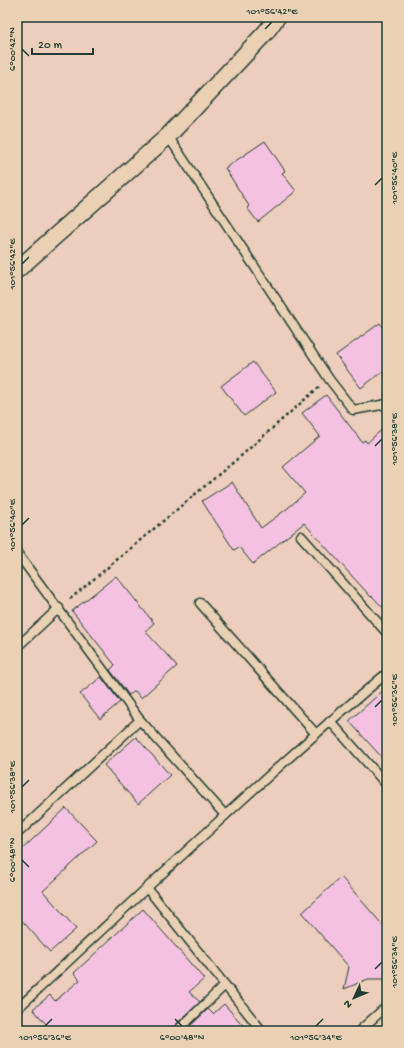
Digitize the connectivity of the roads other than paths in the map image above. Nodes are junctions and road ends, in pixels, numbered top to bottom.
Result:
1 (277, 17) edge
2 (168, 136) junction
3 (17, 270) edge
4 (387, 404) edge
5 (301, 536) dead end
6 (17, 553) edge
7 (200, 603) dead end
8 (59, 608) junction
9 (387, 633) edge
10 (17, 647) edge
11 (387, 673) edge
12 (140, 720) junction
13 (330, 721) junction
14 (316, 734) junction
15 (387, 785) edge
16 (225, 815) junction
17 (17, 834) edge
18 (147, 888) junction
19 (225, 985) junction
20 (387, 1006) edge
21 (17, 1010) edge
22 (17, 1024) edge
23 (20, 1031) edge
24 (177, 1031) edge
25 (262, 1031) edge
26 (359, 1031) edge

1 - 2 street
2 - 3 street
2 - 4 lane
5 - 9 lane
6 - 8 lane
7 - 14 lane
8 - 10 lane
8 - 12 lane
11 - 13 lane
12 - 16 lane
12 - 17 lane
13 - 14 lane
13 - 15 lane
14 - 16 lane
16 - 18 lane
18 - 19 lane
18 - 21 lane
19 - 24 lane
19 - 25 lane
20 - 26 lane
22 - 23 lane

